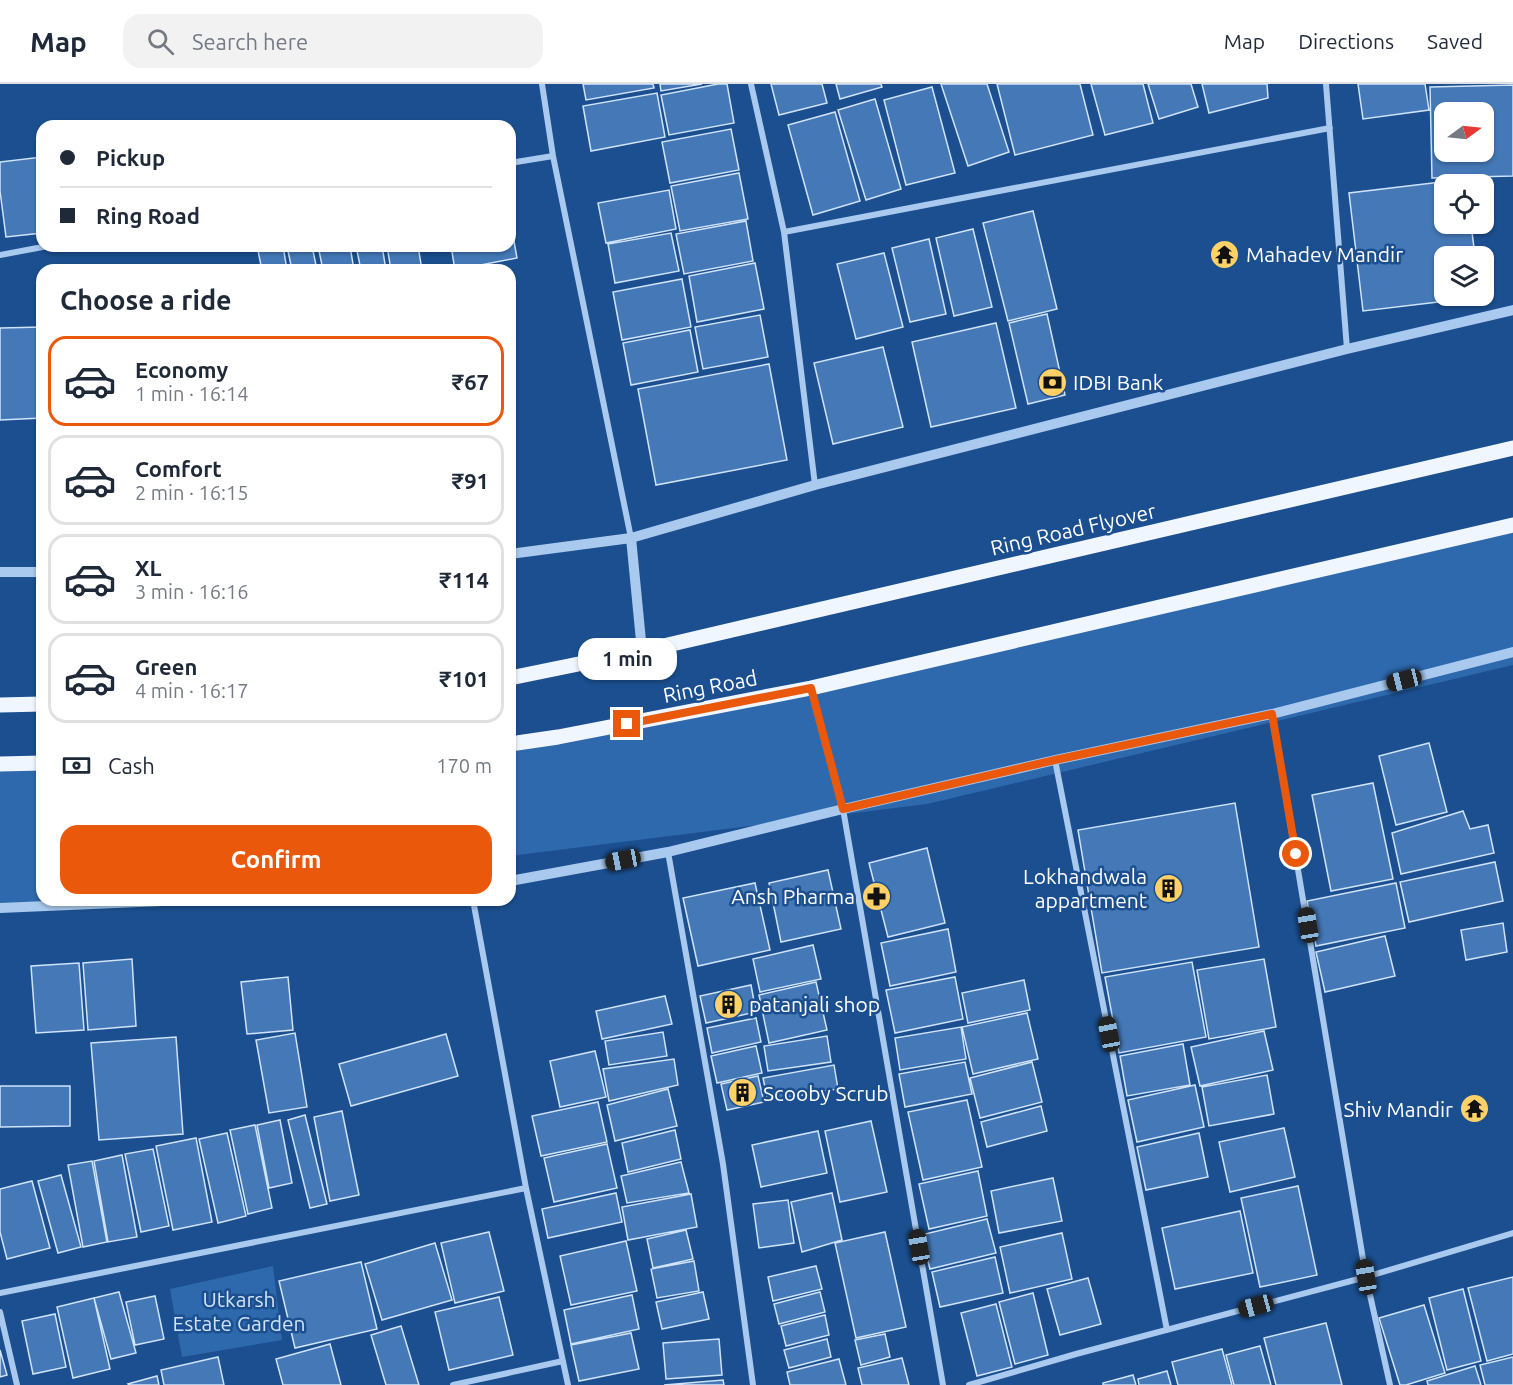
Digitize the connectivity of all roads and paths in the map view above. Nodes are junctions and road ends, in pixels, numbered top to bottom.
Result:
1 (542, 84) edge
2 (751, 84) edge
3 (1326, 84) edge
4 (1329, 128) junction
5 (553, 156) junction
6 (516, 162) edge
7 (784, 232) junction
8 (36, 248) edge
9 (0, 255) edge
10 (1513, 310) edge
11 (1347, 348) junction
12 (1513, 448) edge
13 (815, 485) junction
14 (1513, 525) edge
15 (631, 538) junction
16 (516, 553) edge
17 (0, 572) edge
18 (36, 572) edge
19 (642, 651) junction
20 (1513, 652) edge
21 (516, 677) edge
22 (811, 688) junction
23 (36, 704) edge
24 (0, 705) edge
25 (1272, 714) junction
26 (516, 743) edge
27 (1055, 760) junction
28 (36, 763) edge
29 (0, 764) edge
30 (843, 809) junction
31 (668, 852) junction
32 (516, 880) edge
33 (46, 906) edge
34 (474, 906) edge
35 (0, 908) edge
36 (526, 1188) junction
37 (1513, 1233) edge
38 (1366, 1277) junction
39 (0, 1293) edge
40 (0, 1312) edge
41 (1167, 1330) junction
42 (563, 1361) junction
43 (17, 1385) edge
44 (453, 1385) edge
45 (568, 1385) edge
46 (753, 1385) edge
47 (942, 1385) edge
48 (969, 1385) edge
49 (1390, 1385) edge

1 - 5 street
2 - 7 street
3 - 4 street
4 - 7 street
4 - 11 street
5 - 6 street
5 - 15 street
7 - 13 street
8 - 9 street
10 - 11 street
11 - 13 street
12 - 19 main road, Ring Road Flyover
13 - 15 street
14 - 22 main road
15 - 16 street
15 - 19 street
17 - 18 street
19 - 21 main road
20 - 25 street
22 - 26 main road, Ring Road
22 - 30 street
23 - 24 main road
25 - 27 street
25 - 38 street
27 - 30 street
27 - 41 street
28 - 29 main road
30 - 31 street
30 - 47 street
31 - 32 street
31 - 46 street
33 - 35 street
34 - 36 street
36 - 39 street
36 - 42 street
37 - 38 street
38 - 41 street
38 - 49 street
40 - 43 street
41 - 48 street
42 - 44 street
42 - 45 street

